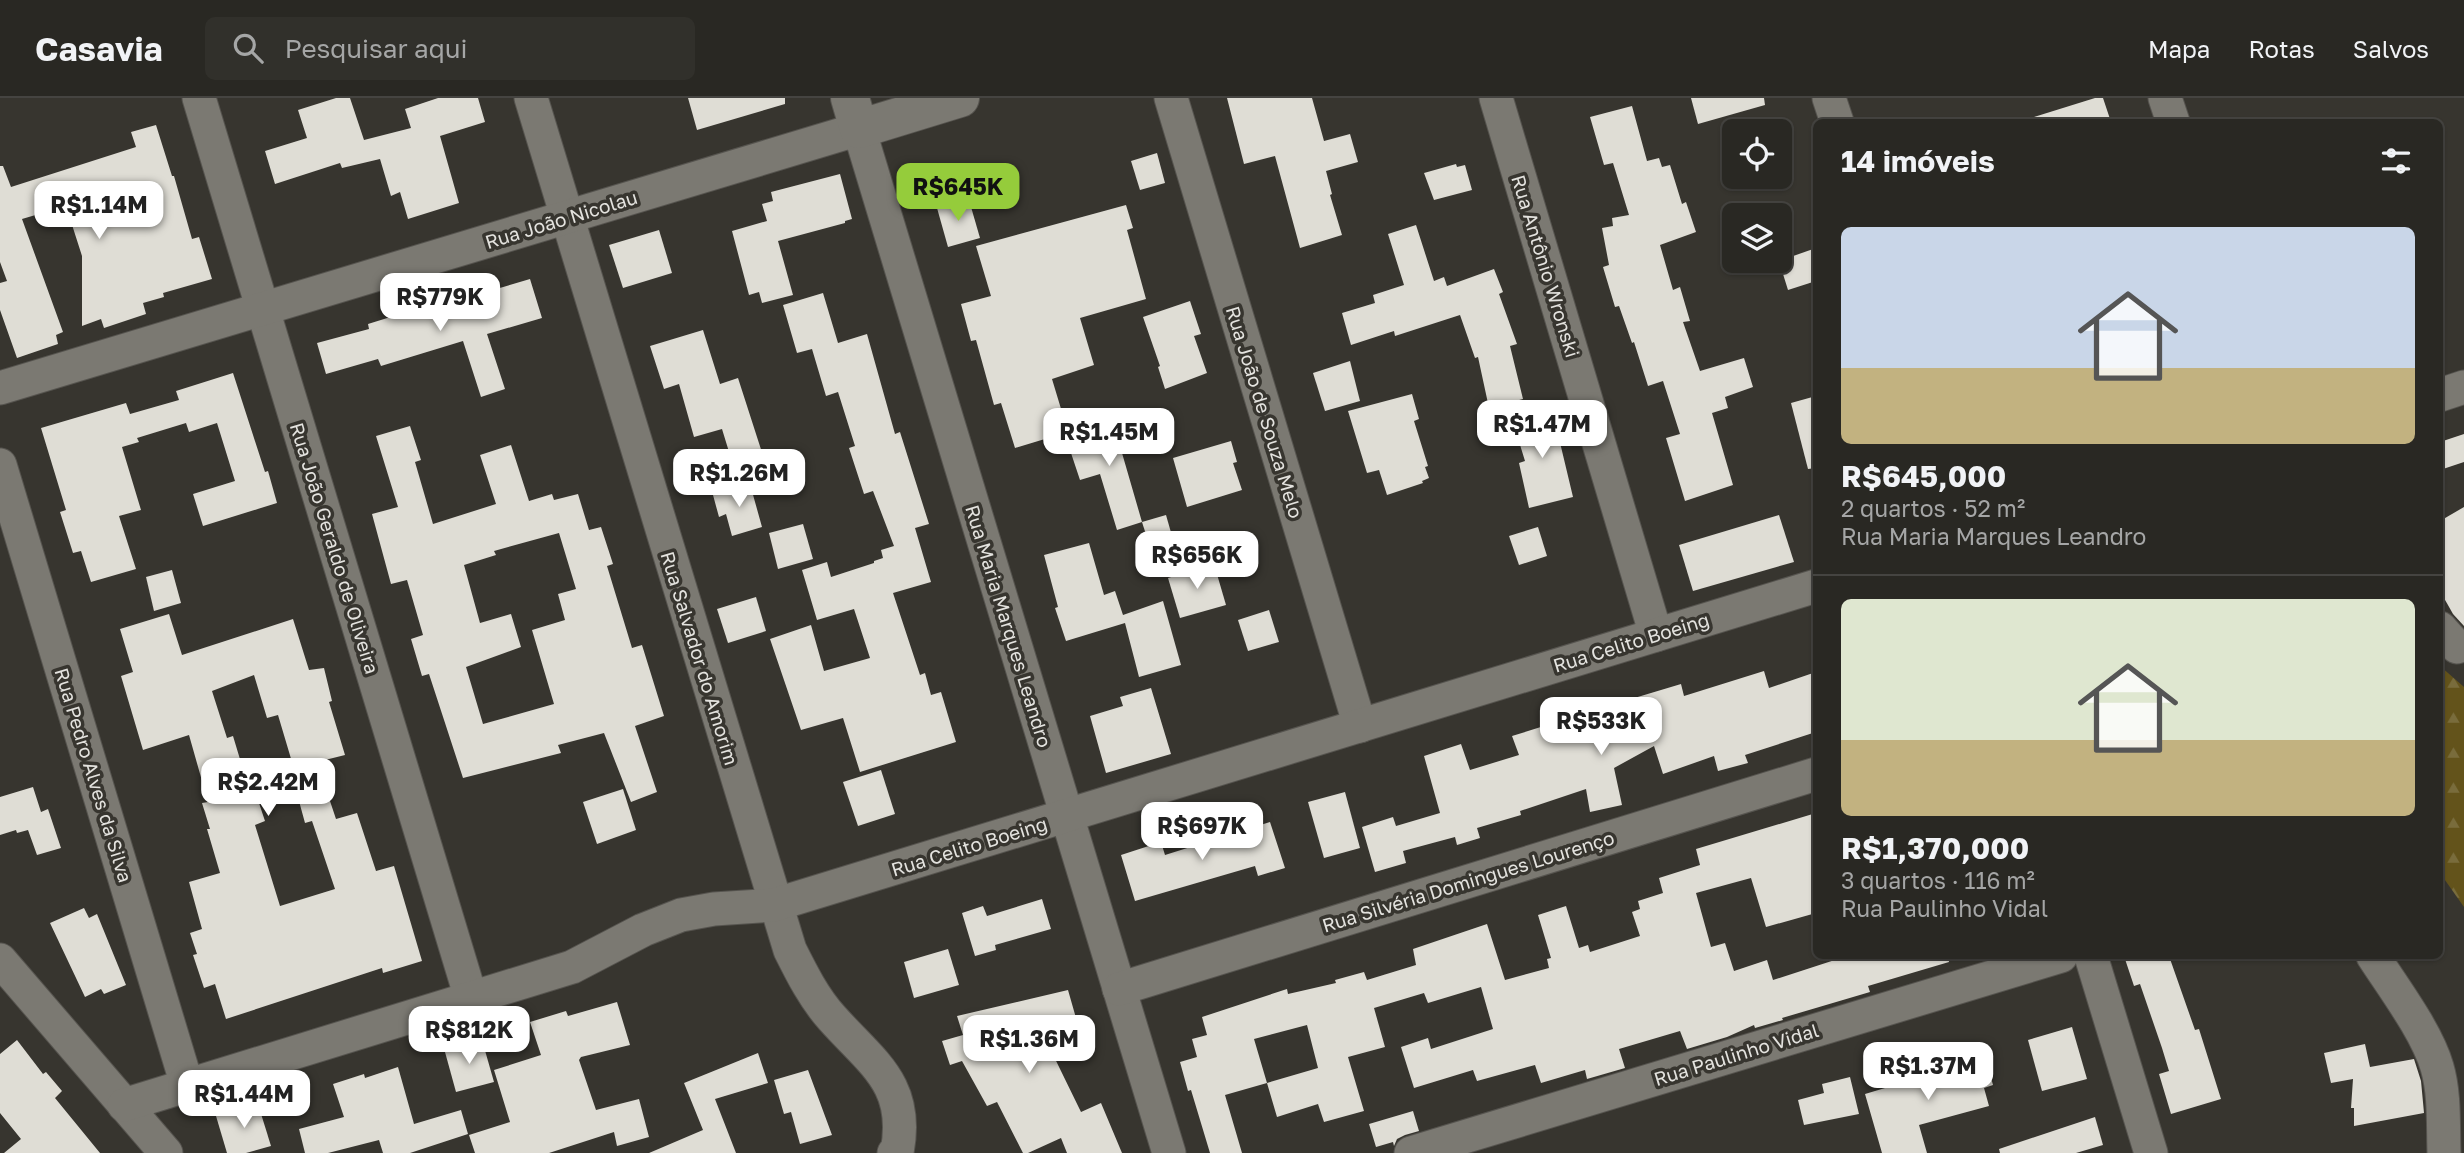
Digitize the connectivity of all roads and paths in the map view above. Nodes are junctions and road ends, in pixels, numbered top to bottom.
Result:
1 (199, 98) edge
2 (531, 98) edge
3 (960, 98) edge
4 (1171, 98) edge
5 (1496, 98) edge
6 (1829, 98) edge
7 (2165, 98) edge
8 (854, 113) edge
9 (1836, 119) edge
10 (2172, 119) edge
11 (567, 217) junction
12 (262, 309) junction
13 (2464, 387) edge
14 (0, 388) edge
15 (2443, 394) edge
16 (0, 465) edge
17 (1813, 587) edge
18 (1656, 635) junction
19 (1360, 726) junction
20 (1813, 775) edge
21 (1067, 816) junction
22 (775, 905) junction
23 (2051, 959) edge
24 (2092, 959) edge
25 (2375, 959) edge
26 (0, 960) edge
27 (1119, 989) junction
28 (471, 998) junction
29 (187, 1086) junction
30 (124, 1105) junction
31 (895, 1152) edge
32 (166, 1153) edge
33 (1169, 1153) edge
34 (1411, 1153) edge
35 (2151, 1153) edge
36 (2444, 1153) edge

1 - 12 street, Rua João Geraldo de Oliveira
2 - 11 street, Rua Salvador do Amorim
3 - 8 street, Rua João Nicolau
4 - 19 street, Rua João de Souza Melo
5 - 18 street, Rua Antônio Wronski
6 - 9 street
7 - 10 street
8 - 11 street, Rua João Nicolau
8 - 21 street, Rua Maria Marques Leandro
11 - 12 street, Rua João Nicolau
11 - 22 street, Rua Salvador do Amorim
12 - 14 street, Rua João Nicolau
12 - 28 street, Rua João Geraldo de Oliveira
13 - 15 street
16 - 29 street, Rua Pedro Alves da Silva
17 - 18 street, Rua Celito Boeing
18 - 19 street, Rua Celito Boeing
19 - 21 street, Rua Celito Boeing
20 - 27 street, Rua Silvéria Domingues Lourenço
21 - 22 street, Rua Celito Boeing
21 - 27 street, Rua Maria Marques Leandro
22 - 28 street, Rua Celito Boeing
22 - 31 street, Rua Salvador do Amorim
23 - 34 street, Rua Paulinho Vidal
24 - 35 street
25 - 36 street
26 - 30 street
27 - 33 street, Rua Maria Marques Leandro
28 - 29 street, Rua Celito Boeing
29 - 30 street, Rua Celito Boeing
30 - 32 street

